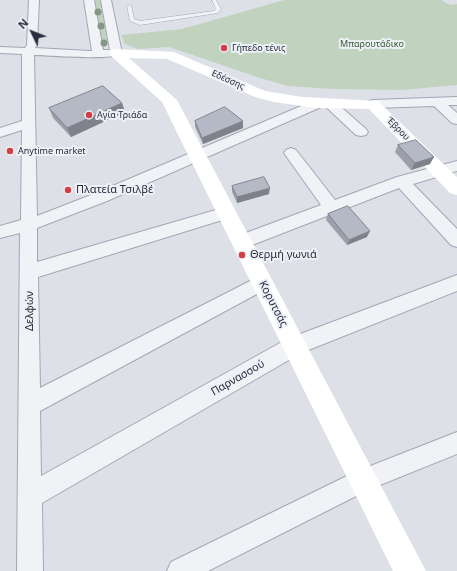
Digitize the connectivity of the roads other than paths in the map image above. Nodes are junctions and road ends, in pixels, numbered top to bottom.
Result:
1 (34, 0) edge
2 (89, 0) edge
3 (106, 0) edge
4 (214, 0) edge
5 (129, 6) dead end
6 (0, 50) edge
7 (28, 51) junction
8 (116, 53) junction
9 (98, 54) junction
10 (457, 101) edge
11 (437, 102) junction
12 (324, 104) junction
13 (373, 104) junction
14 (457, 120) edge
15 (0, 122) edge
16 (21, 126) junction
17 (361, 132) dead end
18 (0, 133) edge
19 (292, 153) dead end
20 (197, 155) junction
21 (457, 166) edge
22 (440, 172) junction
23 (402, 181) junction
24 (457, 188) edge
25 (332, 208) junction
26 (226, 213) junction
27 (29, 226) junction
28 (0, 232) edge
29 (457, 240) edge
30 (241, 242) junction
31 (30, 272) junction
32 (262, 283) junction
33 (457, 283) edge
34 (294, 346) junction
35 (30, 405) junction
36 (457, 443) edge
37 (363, 480) junction
38 (30, 496) junction
39 (30, 571) edge
40 (180, 571) edge
41 (410, 571) edge

1 - 7 street, Δελφών
2 - 9 street
3 - 8 street
4 - 5 lane
6 - 7 street, Εδέσσης
7 - 9 street, Εδέσσης
7 - 16 street, Δελφών
8 - 9 street, Εδέσσης
8 - 12 street, Εδέσσης
8 - 20 street, Κορυτσάς
10 - 11 street, Εδέσσης
11 - 13 street, Εδέσσης
11 - 14 street
12 - 13 street, Εδέσσης
12 - 17 street
12 - 20 street
13 - 22 street, Έβρου
15 - 16 street
16 - 18 street
16 - 27 street, Δελφών
19 - 25 street
20 - 26 street, Κορυτσάς
20 - 27 street
21 - 22 street
22 - 23 street
22 - 24 street, Έβρου
23 - 25 street
23 - 29 street
25 - 30 street
26 - 30 street, Κορυτσάς
26 - 31 street
27 - 28 street
27 - 31 street, Δελφών
30 - 32 street, Κορυτσάς
31 - 35 street, Δελφών
32 - 34 street, Κορυτσάς
32 - 35 street
33 - 34 street, Παρνασσού
34 - 37 street, Κορυτσάς
34 - 38 street, Παρνασσού
35 - 38 street, Δελφών
36 - 37 street
37 - 40 street
37 - 41 street, Κορυτσάς
38 - 39 street, Δελφών

